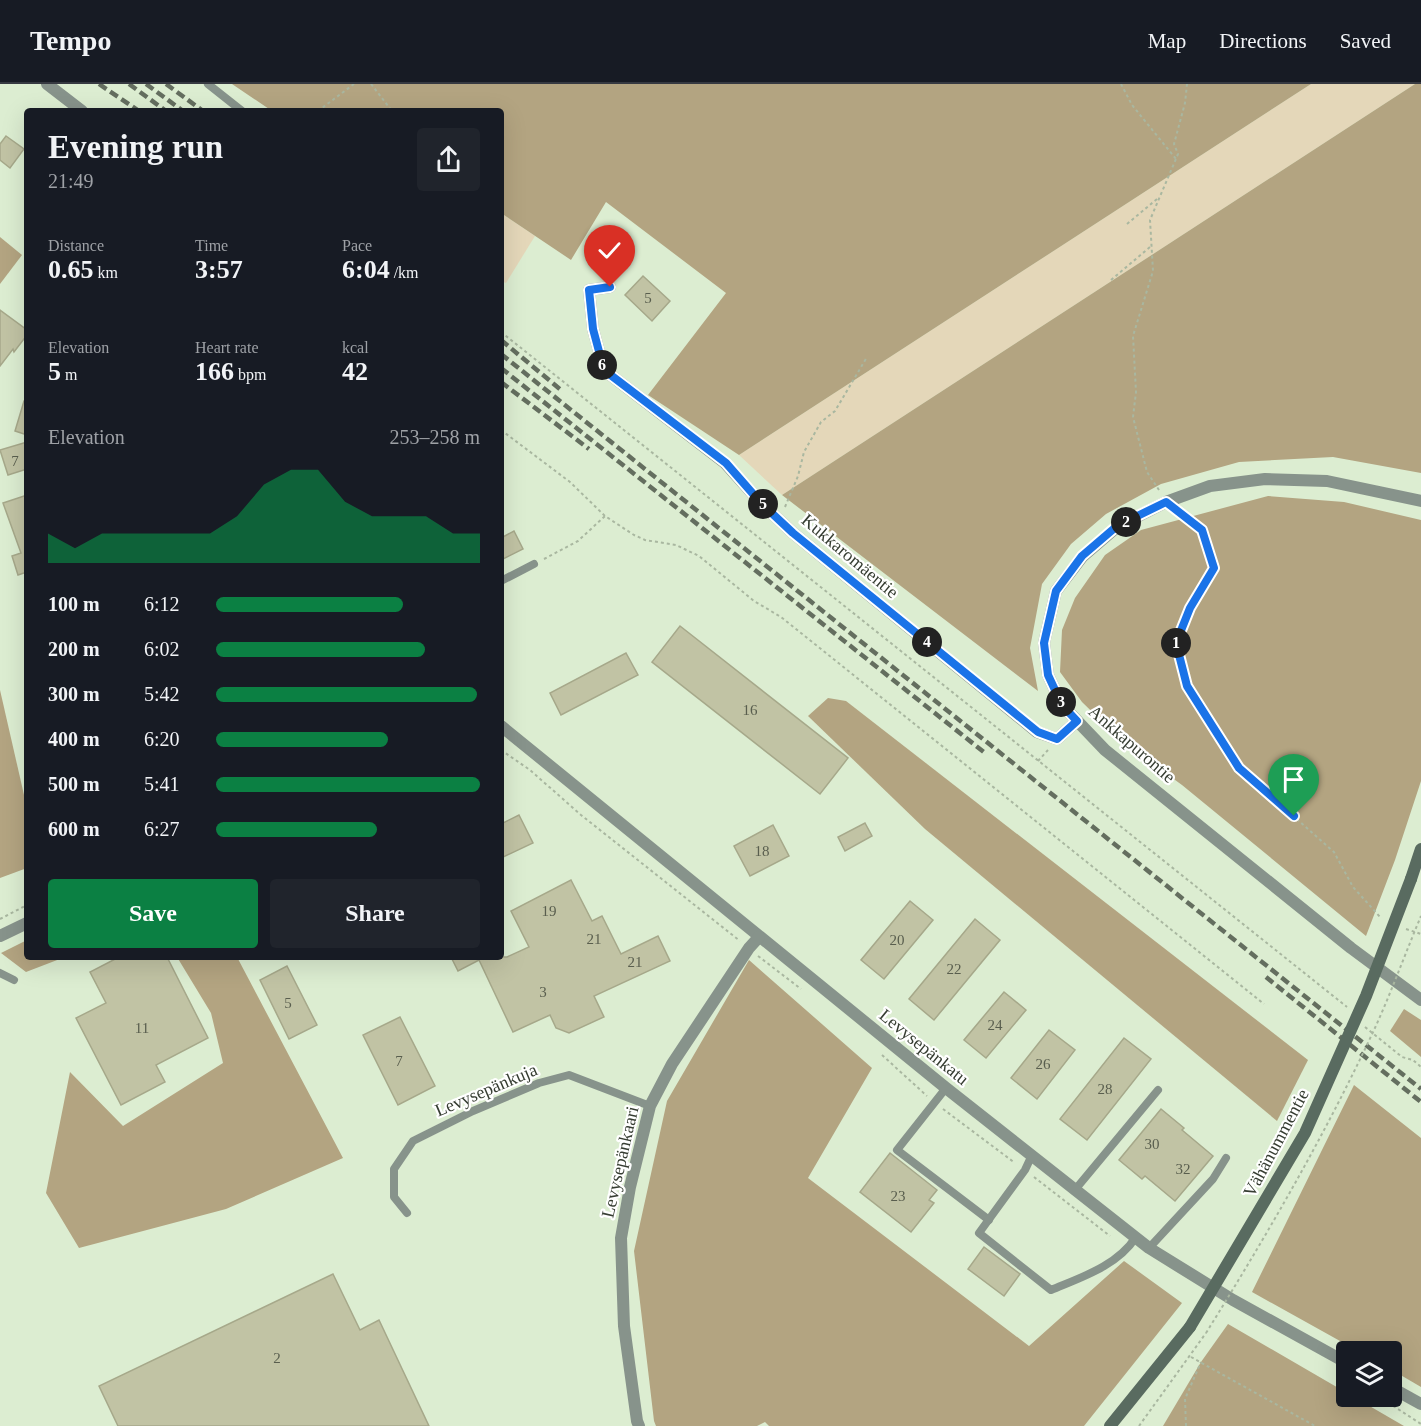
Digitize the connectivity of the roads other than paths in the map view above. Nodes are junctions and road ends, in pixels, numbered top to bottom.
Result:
1 (47, 84) edge
2 (208, 84) edge
3 (78, 108) edge
4 (238, 108) edge
5 (610, 287) dead end
6 (1421, 501) edge
7 (534, 564) road end
8 (504, 579) edge
9 (1077, 721) junction
10 (504, 728) edge
11 (1421, 849) edge
12 (24, 924) edge
13 (0, 936) edge
14 (759, 937) junction
15 (0, 973) edge
16 (14, 980) dead end
17 (1421, 1000) edge
18 (946, 1088) junction
19 (1158, 1090) dead end
20 (650, 1106) junction
21 (1032, 1155) junction
22 (1226, 1158) dead end
23 (1074, 1191) junction
24 (407, 1213) dead end
25 (989, 1220) junction
26 (1136, 1237) junction
27 (1149, 1248) junction
28 (1336, 1357) edge
29 (1402, 1394) edge
30 (1421, 1404) edge
31 (639, 1426) edge
32 (1110, 1426) edge

1 - 3 street
2 - 4 lane
5 - 9 street, Kukkaromäentie
6 - 9 street, Ankkapurontie
7 - 8 lane
9 - 17 street, Ankkapurontie
10 - 14 street, Levysepänkatu
11 - 32 main road, Vähänummentie, bridge
12 - 13 street
14 - 18 street, Levysepänkatu
14 - 20 street, Levysepänkaari
15 - 16 lane
18 - 21 street, Levysepänkatu
18 - 25 lane
19 - 23 lane
20 - 24 lane, Levysepänkuja
20 - 31 street, Levysepänkaari
21 - 23 street, Levysepänkatu
21 - 25 lane
22 - 27 lane
23 - 26 street, Levysepänkatu
25 - 26 lane
26 - 27 street, Levysepänkatu
27 - 28 street, Levysepänkatu
29 - 30 street

